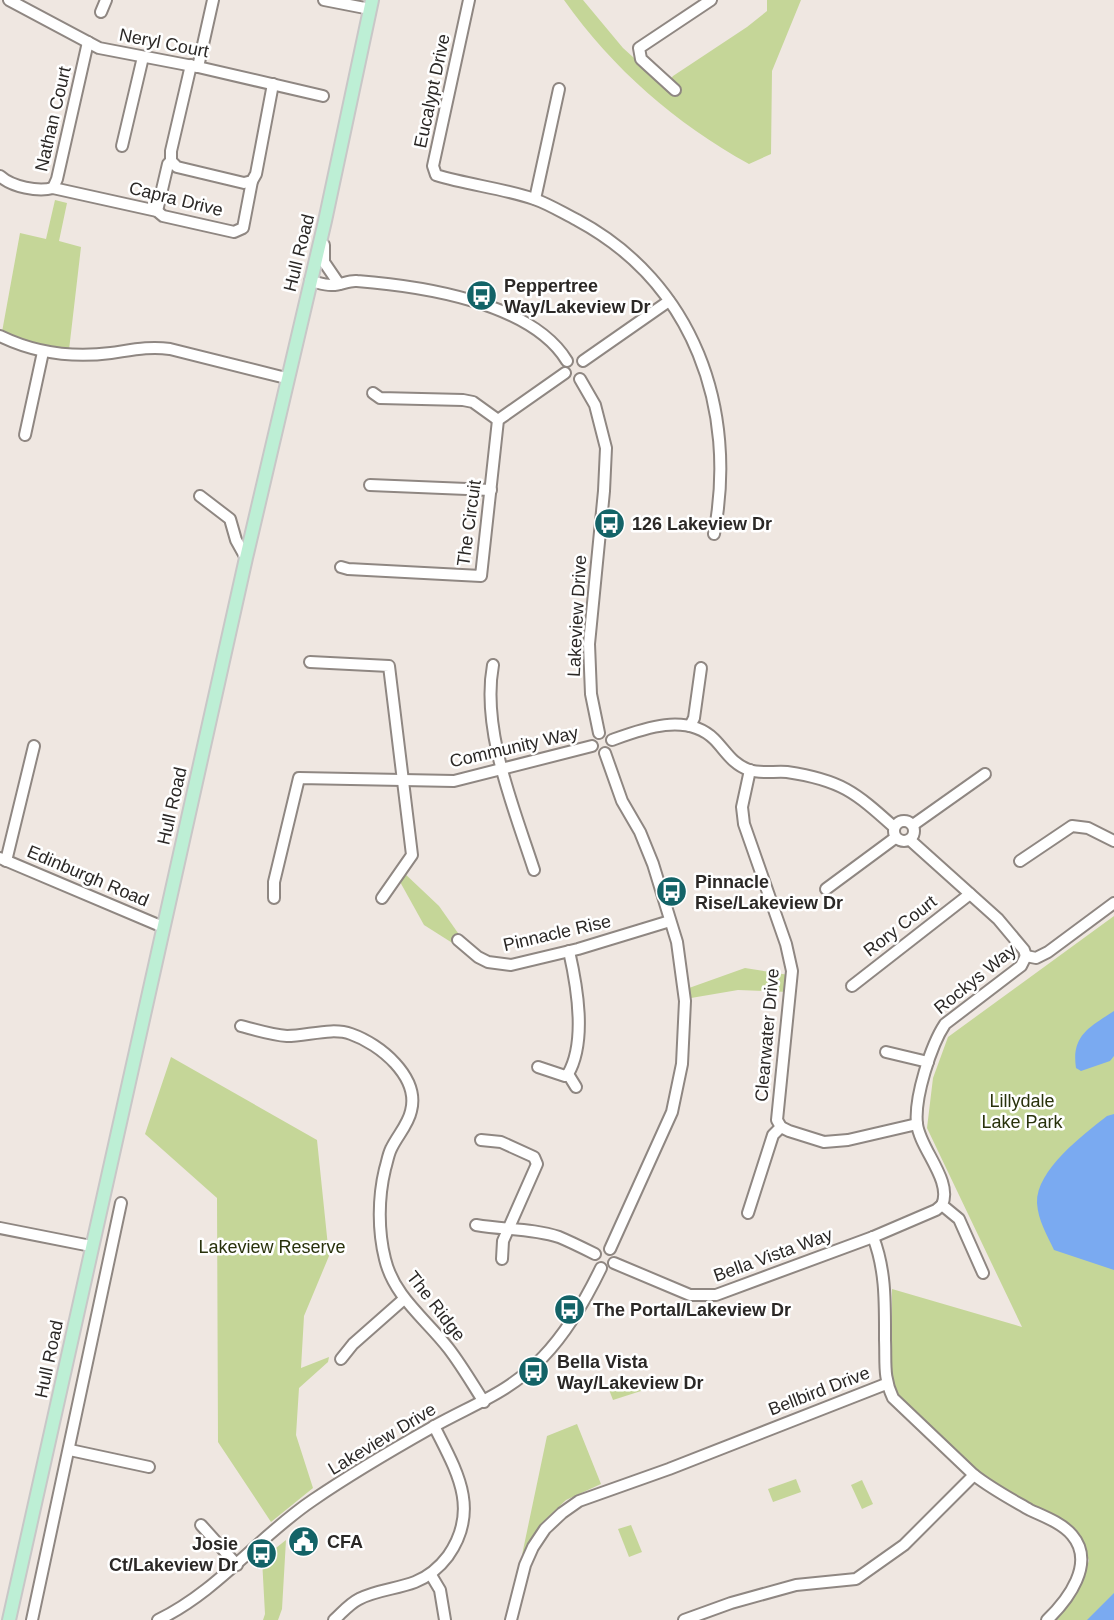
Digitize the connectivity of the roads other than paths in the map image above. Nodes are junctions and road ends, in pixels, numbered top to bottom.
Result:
1 (9, 0) edge
2 (106, 0) edge
3 (213, 0) edge
4 (324, 0) edge
5 (469, 0) edge
6 (711, 0) edge
7 (371, 5) edge
8 (101, 12) dead end
9 (88, 42) junction
10 (143, 57) junction
11 (194, 66) junction
12 (273, 84) junction
13 (559, 89) dead end
14 (676, 90) dead end
15 (323, 96) dead end
16 (122, 146) dead end
17 (171, 161) junction
18 (0, 176) edge
19 (252, 181) junction
20 (53, 188) junction
21 (535, 199) junction
22 (157, 211) junction
23 (325, 221) junction
24 (310, 281) junction
25 (339, 284) junction
26 (669, 301) junction
27 (0, 336) edge
28 (43, 352) junction
29 (567, 361) junction
30 (583, 361) junction
31 (565, 373) junction
32 (286, 378) junction
33 (580, 379) junction
34 (373, 393) dead end
35 (498, 420) junction
36 (25, 435) dead end
37 (370, 485) dead end
38 (491, 490) junction
39 (200, 496) dead end
40 (714, 534) dead end
41 (246, 558) junction
42 (341, 567) dead end
43 (310, 662) dead end
44 (494, 665) dead end
45 (701, 668) dead end
46 (690, 726) junction
47 (599, 733) junction
48 (612, 740) junction
49 (34, 746) dead end
50 (592, 746) junction
51 (605, 753) junction
52 (504, 770) junction
53 (750, 770) junction
54 (985, 774) dead end
55 (403, 779) junction
56 (913, 825) junction
57 (895, 832) junction
58 (910, 840) junction
59 (1114, 841) edge
60 (3, 859) edge
61 (1020, 861) dead end
62 (534, 870) dead end
63 (826, 889) dead end
64 (970, 894) junction
65 (274, 898) dead end
66 (382, 898) dead end
67 (1114, 904) edge
68 (670, 921) junction
69 (163, 927) junction
70 (458, 940) dead end
71 (569, 951) junction
72 (1026, 956) junction
73 (852, 986) dead end
74 (241, 1026) dead end
75 (882, 1052) dead end
76 (928, 1062) junction
77 (538, 1067) dead end
78 (568, 1074) junction
79 (576, 1087) dead end
80 (917, 1124) junction
81 (781, 1127) junction
82 (481, 1140) dead end
83 (121, 1203) dead end
84 (942, 1205) junction
85 (748, 1213) dead end
86 (476, 1225) dead end
87 (0, 1228) edge
88 (509, 1228) junction
89 (873, 1237) junction
90 (92, 1246) junction
91 (610, 1248) junction
92 (595, 1254) junction
93 (502, 1259) dead end
94 (614, 1263) junction
95 (601, 1268) junction
96 (984, 1273) dead end
97 (404, 1299) junction
98 (341, 1359) dead end
99 (886, 1384) junction
100 (484, 1402) junction
101 (434, 1426) junction
102 (70, 1450) junction
103 (149, 1467) dead end
104 (974, 1475) junction
105 (201, 1525) dead end
106 (237, 1565) junction
107 (431, 1575) junction
108 (9, 1620) edge
109 (32, 1620) edge
110 (158, 1620) edge
111 (334, 1620) edge
112 (444, 1620) edge
113 (510, 1620) edge
114 (684, 1620) edge
115 (1047, 1620) edge

1 - 9 street, Neryl Court
2 - 8 street
3 - 11 street
4 - 7 street
5 - 21 street, Eucalypt Drive
6 - 14 street
7 - 23 main road, Hull Road
9 - 10 street, Neryl Court
9 - 20 street, Nathan Court
10 - 11 street, Neryl Court
10 - 16 street
11 - 12 street, Neryl Court
11 - 17 street
12 - 15 street, Neryl Court
12 - 19 street
13 - 21 street
17 - 19 street
17 - 22 street
18 - 20 street, Nathan Court
19 - 22 street, Capra Drive
20 - 22 street, Capra Drive
21 - 26 street, Eucalypt Drive
23 - 24 main road, Hull Road
23 - 25 street
24 - 25 street
24 - 32 main road, Hull Road
25 - 29 street
26 - 30 street
26 - 40 street, Eucalypt Drive
27 - 28 street
28 - 32 street
28 - 36 street
29 - 30 street
29 - 31 street
30 - 33 street
31 - 33 street
31 - 35 street
32 - 41 main road, Hull Road
33 - 47 street, Lakeview Drive
34 - 35 street
35 - 38 street, The Circuit
37 - 38 street
38 - 42 street, The Circuit
39 - 41 street
41 - 69 main road, Hull Road
43 - 55 street
44 - 52 street
45 - 46 street
46 - 48 street
46 - 53 street
47 - 48 street
47 - 50 street
48 - 51 street
49 - 60 street
50 - 51 street
50 - 52 street, Community Way
51 - 68 street
52 - 55 street, Community Way
52 - 62 street
53 - 57 street
53 - 81 street, Clearwater Drive
54 - 56 street
55 - 65 street, Community Way
55 - 66 street
56 - 57 street
56 - 58 street
57 - 58 street
57 - 63 street
58 - 64 street
59 - 61 street
60 - 69 street, Edinburgh Road
64 - 72 street
64 - 73 street, Rory Court
67 - 72 street, Rockys Way
68 - 71 street, Pinnacle Rise
68 - 91 street
69 - 90 main road, Hull Road
70 - 71 street, Pinnacle Rise
71 - 78 street
72 - 76 street, Rockys Way
74 - 97 street, The Ridge
75 - 76 street
76 - 80 street, Rockys Way
77 - 78 street
78 - 79 street
80 - 81 street, Clearwater Drive
80 - 84 street
81 - 85 street
82 - 88 street
83 - 102 street
84 - 89 street, Bella Vista Way
84 - 96 street
86 - 88 street
87 - 90 street
88 - 92 street
88 - 93 street
89 - 94 street, Bella Vista Way
89 - 99 street
90 - 108 main road, Hull Road
91 - 92 street
91 - 94 street
92 - 95 street
94 - 95 street
95 - 100 street, Lakeview Drive
97 - 98 street
97 - 100 street, The Ridge
99 - 104 street, Bellbird Drive
99 - 113 street, Bellbird Drive
100 - 101 street, Lakeview Drive
101 - 106 street, Lakeview Drive
101 - 107 street
102 - 103 street
102 - 109 street
104 - 114 street
104 - 115 street, Bellbird Drive
105 - 106 street
106 - 110 street, Lakeview Drive
107 - 111 street
107 - 112 street

